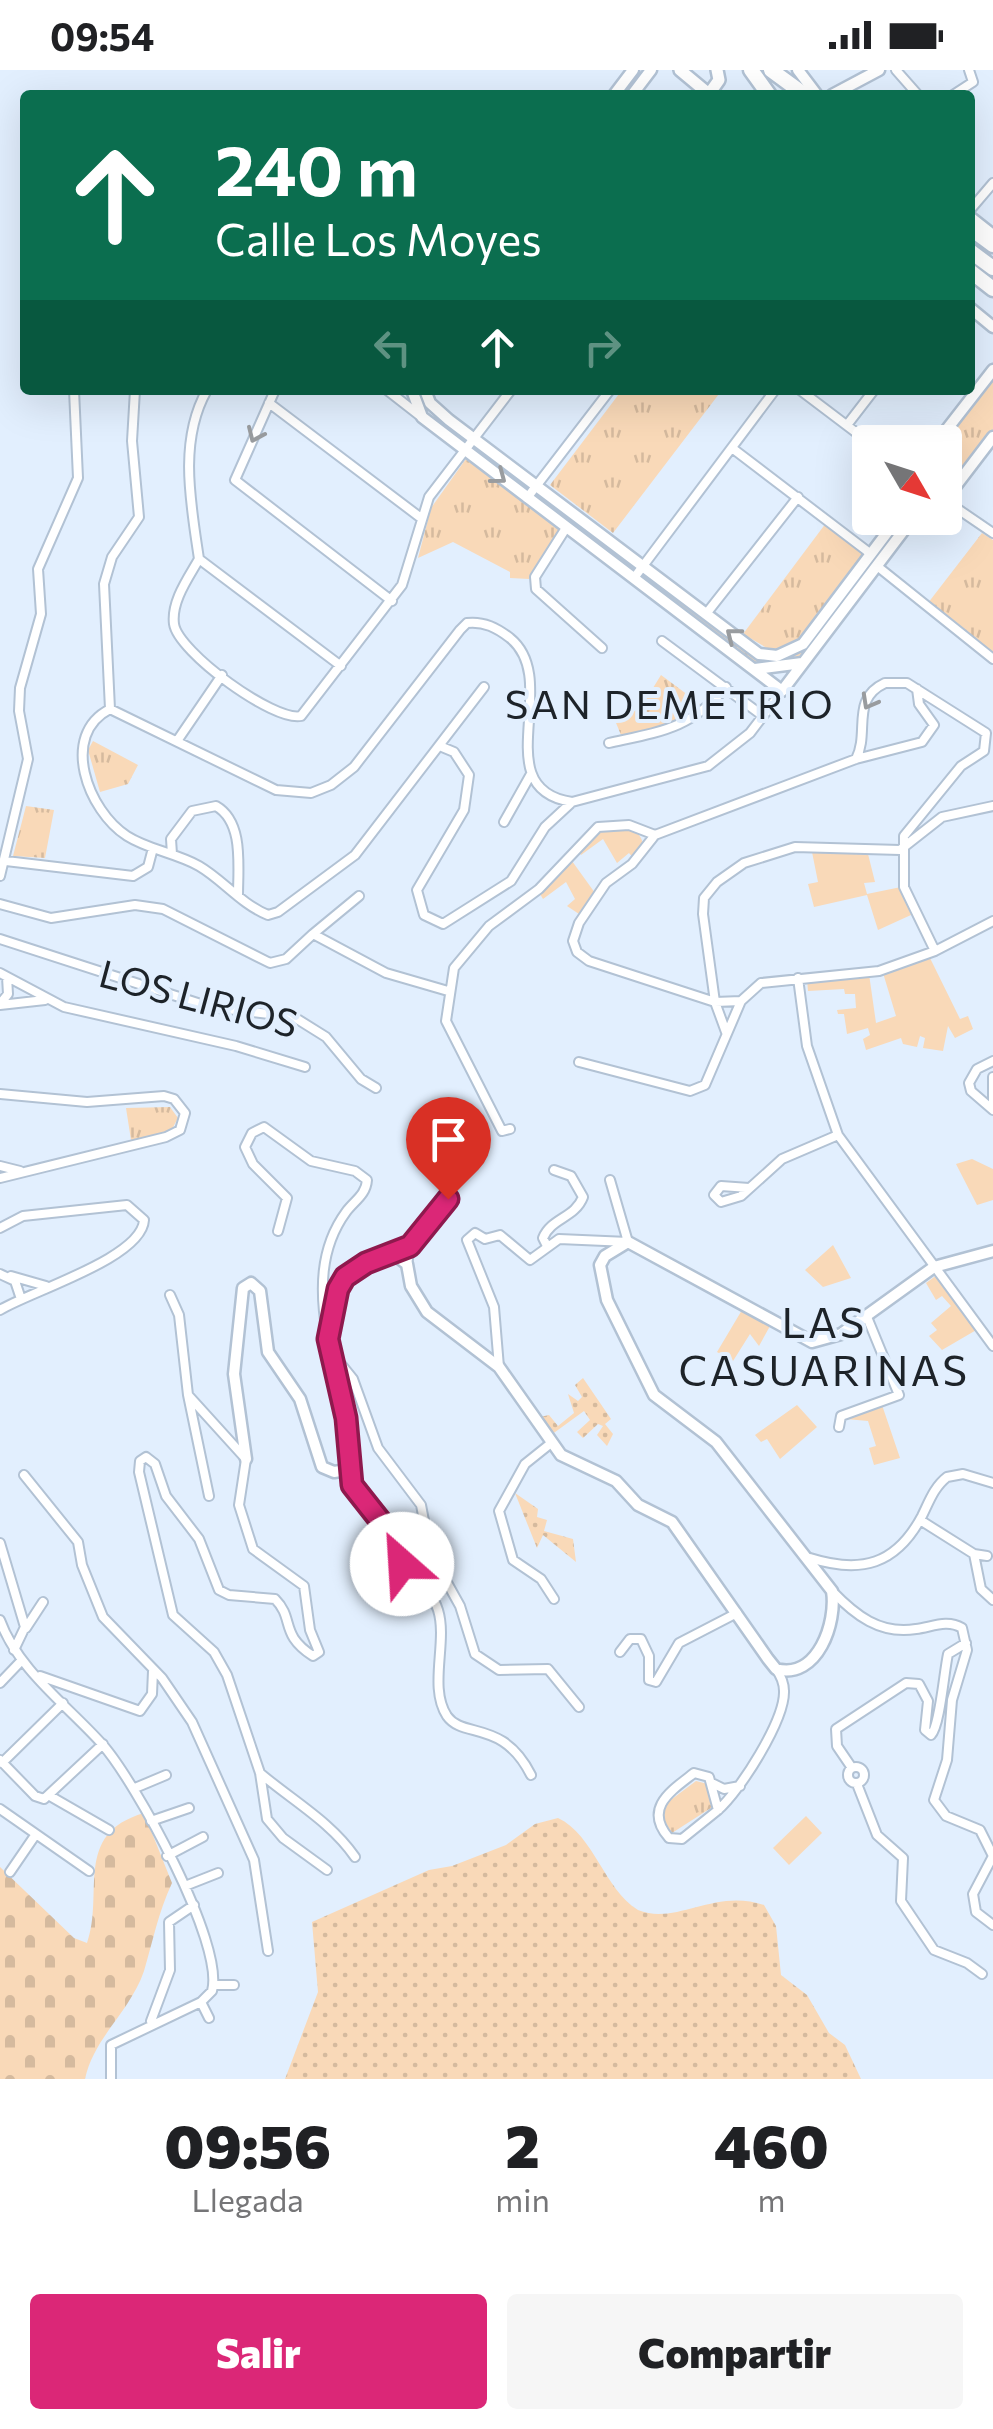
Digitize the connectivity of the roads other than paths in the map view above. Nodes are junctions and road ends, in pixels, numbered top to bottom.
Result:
1 (633, 70) edge
2 (651, 70) edge
3 (680, 70) edge
4 (771, 70) edge
5 (798, 70) edge
6 (879, 70) edge
7 (896, 70) edge
8 (969, 70) edge
9 (618, 90) edge
10 (636, 90) edge
11 (704, 90) edge
12 (798, 90) edge
13 (813, 90) edge
14 (841, 90) edge
15 (914, 90) edge
16 (961, 90) edge
17 (993, 183) edge
18 (975, 207) edge
19 (993, 370) edge
20 (975, 393) edge
21 (74, 395) edge
22 (135, 395) edge
23 (205, 395) edge
24 (273, 395) edge
25 (395, 395) edge
26 (414, 395) edge
27 (428, 395) edge
28 (507, 395) edge
29 (606, 395) edge
30 (772, 395) edge
31 (807, 395) edge
32 (870, 395) edge
33 (974, 395) edge
34 (269, 403) junction
35 (422, 417) junction
36 (847, 425) junction
37 (950, 425) edge
38 (852, 429) edge
39 (993, 436) edge
40 (474, 438) junction
41 (462, 448) junction
42 (732, 448) junction
43 (962, 477) edge
44 (538, 485) junction
45 (527, 498) junction
46 (798, 498) junction
47 (962, 512) edge
48 (420, 518) junction
49 (566, 528) junction
50 (993, 534) edge
51 (885, 535) edge
52 (900, 535) edge
53 (871, 554) junction
54 (199, 559) junction
55 (643, 566) junction
56 (877, 566) junction
57 (634, 578) junction
58 (392, 600) junction
59 (706, 614) junction
60 (662, 640) dead end
61 (602, 648) dead end
62 (993, 659) edge
63 (804, 663) junction
64 (341, 666) junction
65 (754, 669) junction
66 (222, 675) junction
67 (484, 687) dead end
68 (726, 687) junction
69 (918, 689) junction
70 (782, 692) junction
71 (110, 709) junction
72 (763, 716) junction
73 (990, 737) edge
74 (863, 739) junction
75 (177, 741) junction
76 (609, 743) dead end
77 (442, 748) junction
78 (884, 752) junction
79 (856, 759) junction
80 (531, 774) junction
81 (572, 802) junction
82 (993, 806) edge
83 (504, 822) dead end
84 (656, 834) junction
85 (906, 847) junction
86 (153, 848) junction
87 (172, 854) junction
88 (6, 861) junction
89 (0, 876) edge
90 (238, 896) junction
91 (359, 896) dead end
92 (0, 904) edge
93 (993, 921) edge
94 (314, 934) junction
95 (0, 939) edge
96 (935, 951) junction
97 (4, 975) edge
98 (798, 978) junction
99 (448, 990) junction
100 (46, 1000) junction
101 (742, 1000) junction
102 (716, 1002) junction
103 (0, 1004) edge
104 (726, 1034) junction
105 (993, 1061) edge
106 (579, 1062) dead end
107 (305, 1067) dead end
108 (993, 1077) edge
109 (376, 1088) dead end
110 (0, 1094) edge
111 (991, 1104) edge
112 (500, 1124) dead end
113 (838, 1135) junction
114 (0, 1166) edge
115 (554, 1170) dead end
116 (24, 1172) junction
117 (0, 1178) edge
118 (610, 1180) dead end
119 (749, 1188) dead end
120 (448, 1199) dead end
121 (0, 1228) edge
122 (278, 1231) dead end
123 (628, 1242) junction
124 (410, 1246) junction
125 (547, 1246) junction
126 (993, 1251) edge
127 (394, 1256) junction
128 (407, 1264) junction
129 (934, 1267) junction
130 (0, 1274) edge
131 (11, 1276) junction
132 (46, 1286) junction
133 (170, 1295) dead end
134 (21, 1299) junction
135 (0, 1310) edge
136 (868, 1317) junction
137 (328, 1339) junction
138 (993, 1346) edge
139 (332, 1353) junction
140 (499, 1367) junction
141 (188, 1396) junction
142 (839, 1426) dead end
143 (550, 1444) junction
144 (246, 1459) junction
145 (347, 1470) junction
146 (24, 1475) dead end
147 (993, 1482) edge
148 (209, 1496) dead end
149 (920, 1520) junction
150 (0, 1543) edge
151 (974, 1554) junction
152 (987, 1556) dead end
153 (810, 1558) junction
154 (835, 1566) junction
155 (829, 1586) junction
156 (554, 1600) dead end
157 (993, 1600) edge
158 (43, 1602) dead end
159 (736, 1613) junction
160 (0, 1620) edge
161 (23, 1633) junction
162 (966, 1643) junction
163 (14, 1650) junction
164 (620, 1652) dead end
165 (22, 1660) junction
166 (153, 1668) junction
167 (776, 1669) junction
168 (36, 1674) junction
169 (0, 1683) edge
170 (63, 1703) junction
171 (579, 1708) dead end
172 (102, 1744) junction
173 (1, 1763) edge
174 (260, 1773) junction
175 (530, 1774) dead end
176 (166, 1775) dead end
177 (714, 1784) junction
178 (740, 1786) junction
179 (135, 1788) junction
180 (50, 1796) junction
181 (189, 1808) dead end
182 (0, 1809) edge
183 (718, 1810) junction
184 (151, 1822) junction
185 (109, 1830) dead end
186 (36, 1834) junction
187 (203, 1837) dead end
188 (166, 1856) junction
189 (993, 1856) edge
190 (355, 1857) dead end
191 (326, 1870) dead end
192 (89, 1871) dead end
193 (10, 1872) dead end
194 (218, 1873) dead end
195 (185, 1886) junction
196 (194, 1905) junction
197 (993, 1924) edge
198 (268, 1951) dead end
199 (982, 1974) dead end
200 (214, 1985) junction
201 (234, 1985) dead end
202 (201, 2002) junction
203 (209, 2018) dead end
204 (150, 2023) junction
205 (111, 2079) edge

1 - 9 street
2 - 10 street
3 - 11 main road
4 - 12 highway
5 - 13 street
6 - 14 street
7 - 15 street
8 - 16 street
17 - 18 street
19 - 20 street
21 - 88 street
22 - 71 street
23 - 54 street
24 - 34 street
25 - 35 street
26 - 35 street
27 - 40 street
28 - 40 street
29 - 44 street
30 - 42 street
31 - 36 street
32 - 36 street
33 - 37 street
34 - 48 street
34 -> 58 street
35 - 41 street
36 - 38 street
39 - 43 street
40 - 41 street
40 - 44 street
41 -> 45 street
41 - 48 street
42 - 46 street
42 - 55 street
44 - 45 street
44 - 55 street
45 - 49 street
46 - 53 street
46 - 59 street
47 - 50 street
48 - 58 street
49 - 57 street
49 - 61 street
51 - 53 street
52 - 56 street
53 -> 59 street
54 - 64 street
54 - 66 street
55 - 57 street
55 - 59 street
56 - 62 street
56 - 63 street
57 - 65 street
58 - 64 street
60 - 68 street
63 - 65 street
63 - 70 street
64 - 66 street
65 - 70 street
66 - 75 street
67 - 77 street
68 - 72 street
68 - 76 street
69 - 73 street
69 -> 74 street
69 - 78 street
70 - 72 street
71 - 75 street
71 - 86 street
72 - 81 street
73 - 85 street
74 - 78 street
74 - 79 street
75 - 80 street
77 - 81 street
77 - 90 street
78 - 79 street
79 - 84 street
80 - 81 street
80 - 83 street
82 - 85 street
84 - 99 street
84 - 102 street
85 - 96 street
85 - 102 street
86 - 87 street
86 - 88 street
87 - 90 street
87 - 90 street
88 - 89 street
91 - 94 street
92 - 94 street
93 - 96 street
94 - 99 street
95 - 109 street, LOS LIRIOS
96 - 98 street
97 - 100 street
97 - 103 street
98 - 101 street
98 - 113 street
99 - 112 street
100 - 103 street
100 - 107 street
101 - 102 street
101 - 104 street
102 - 104 street
104 - 106 street
105 - 111 street
108 - 111 street
110 - 116 street
113 - 119 street
113 - 129 street
114 - 116 street
115 - 125 street
116 - 117 street
118 - 123 street
120 - 124 street
121 - 132 street
122 - 137 street
123 - 125 street
123 - 136 street
123 - 153 street
124 - 127 street
124 - 128 street
125 - 140 street
126 - 129 street
127 - 128 street
127 - 137 street
128 - 140 street
129 - 136 street
129 - 138 street
130 - 131 street
131 - 132 street
131 - 134 street
132 - 134 street
133 - 141 street
134 - 135 street
136 - 142 street
137 - 139 street
139 - 145 street
139 - 171 street
140 - 143 street
141 - 144 street
141 - 148 street
143 - 156 street
143 - 159 street
144 - 145 street
144 - 174 street
145 - 175 street
146 - 166 street
147 - 149 street
149 - 151 street
149 - 154 street
150 - 161 street
151 - 152 street
151 - 157 street
153 - 154 street
153 - 155 street
154 - 155 street
155 - 162 street
155 - 167 street
158 - 161 street
159 - 164 street
159 - 167 street
160 - 163 street
161 - 163 street
162 - 189 street
162 - 199 street
163 - 165 street
165 - 168 street
165 - 169 street
166 - 168 street
166 - 198 street
167 - 178 street
168 - 170 street
170 - 172 street
170 - 173 street
172 - 179 street
172 - 180 street
173 - 180 street
174 - 190 street
174 - 191 street
176 - 179 street
177 - 178 street
177 - 183 street
177 - 183 street
178 - 183 street
179 - 184 street
180 - 185 street
181 - 184 street
182 - 186 street
184 - 188 street
186 - 192 street
186 - 193 street
187 - 188 street
188 - 195 street
189 - 197 street
194 - 195 street
195 - 196 street
196 - 200 street
196 - 204 street
200 - 201 street
200 - 202 street
202 - 203 street
202 - 204 street
204 - 205 street

